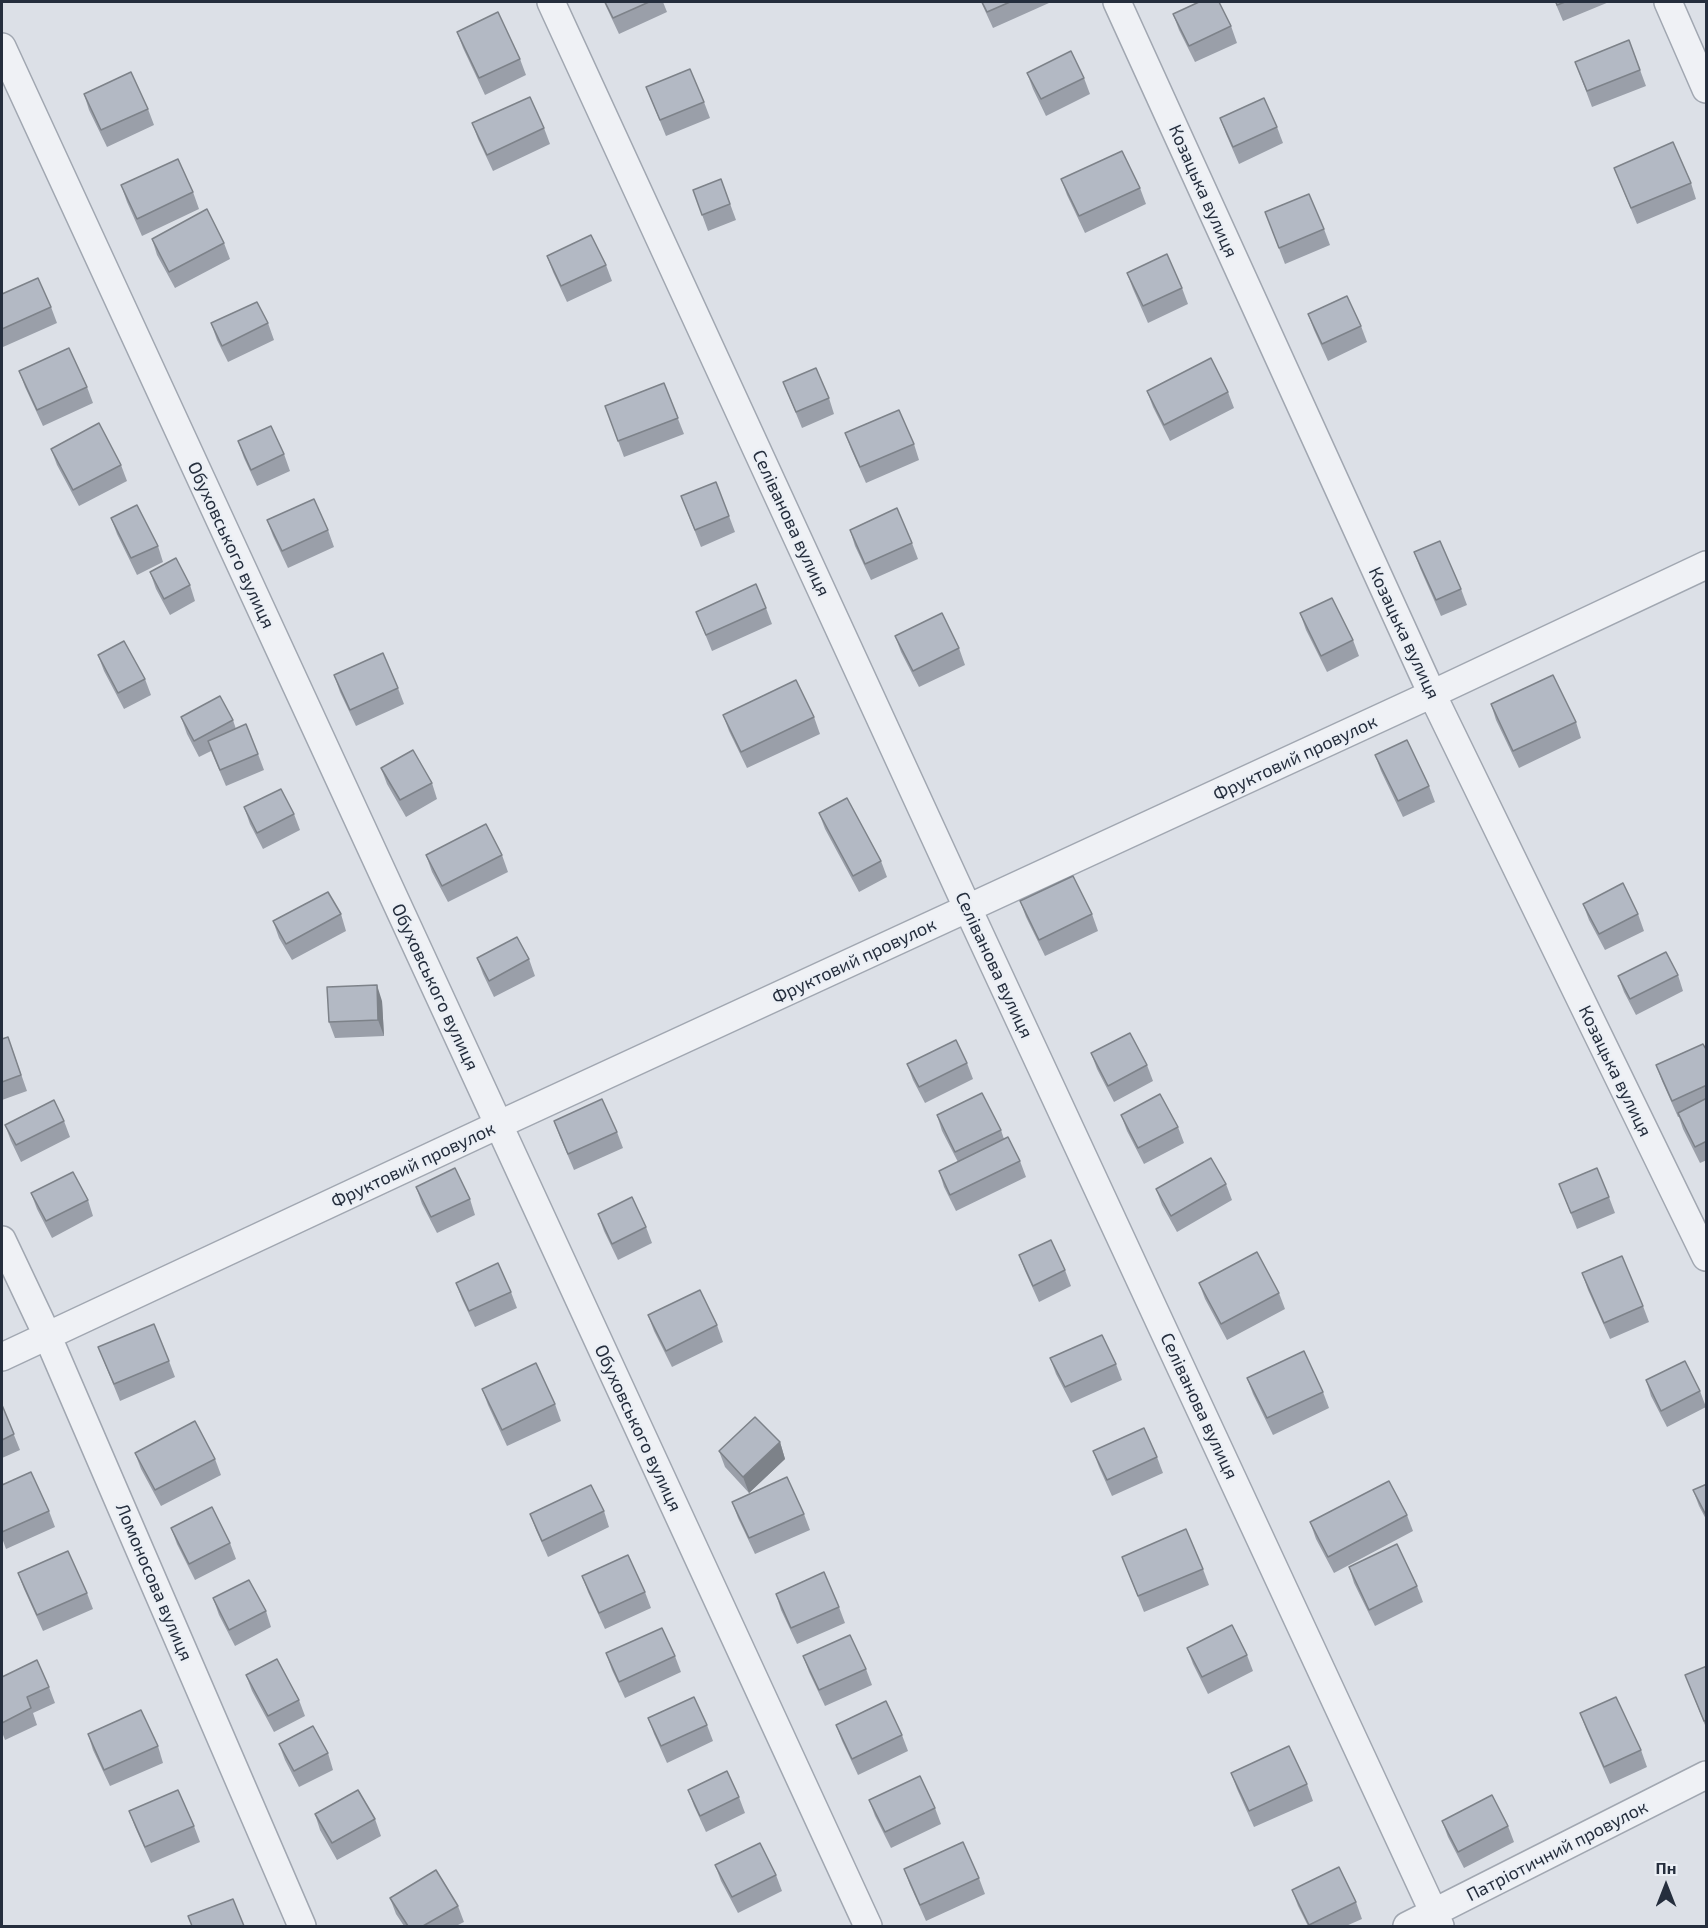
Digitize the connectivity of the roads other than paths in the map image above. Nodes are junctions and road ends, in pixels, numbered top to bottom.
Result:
1 (551, 2) edge
2 (1118, 2) edge
3 (1668, 2) edge
4 (2, 47) edge
5 (1707, 89) edge
6 (1707, 565) edge
7 (1432, 694) junction
8 (968, 909) junction
9 (498, 1125) junction
10 (2, 1240) edge
11 (1707, 1257) edge
12 (47, 1335) junction
13 (2, 1357) edge
14 (1707, 1775) edge
15 (1437, 1920) edge
16 (302, 1926) edge
17 (868, 1926) edge
18 (1407, 1926) edge

1 - 8 street, Селіванова вулиця
2 - 7 street, Козацька вулиця
3 - 5 street
4 - 9 street, Обуховського вулиця
6 - 7 street, Фруктовий провулок
7 - 8 street, Фруктовий провулок
7 - 11 street, Козацька вулиця
8 - 9 street, Фруктовий провулок
8 - 15 street, Селіванова вулиця
9 - 12 street, Фруктовий провулок
9 - 17 street, Обуховського вулиця
10 - 12 street, Ломоносова вулиця
12 - 13 street, Фруктовий провулок
12 - 16 street, Ломоносова вулиця
14 - 15 street, Патріотичний провулок
15 - 18 street, Патріотичний провулок

